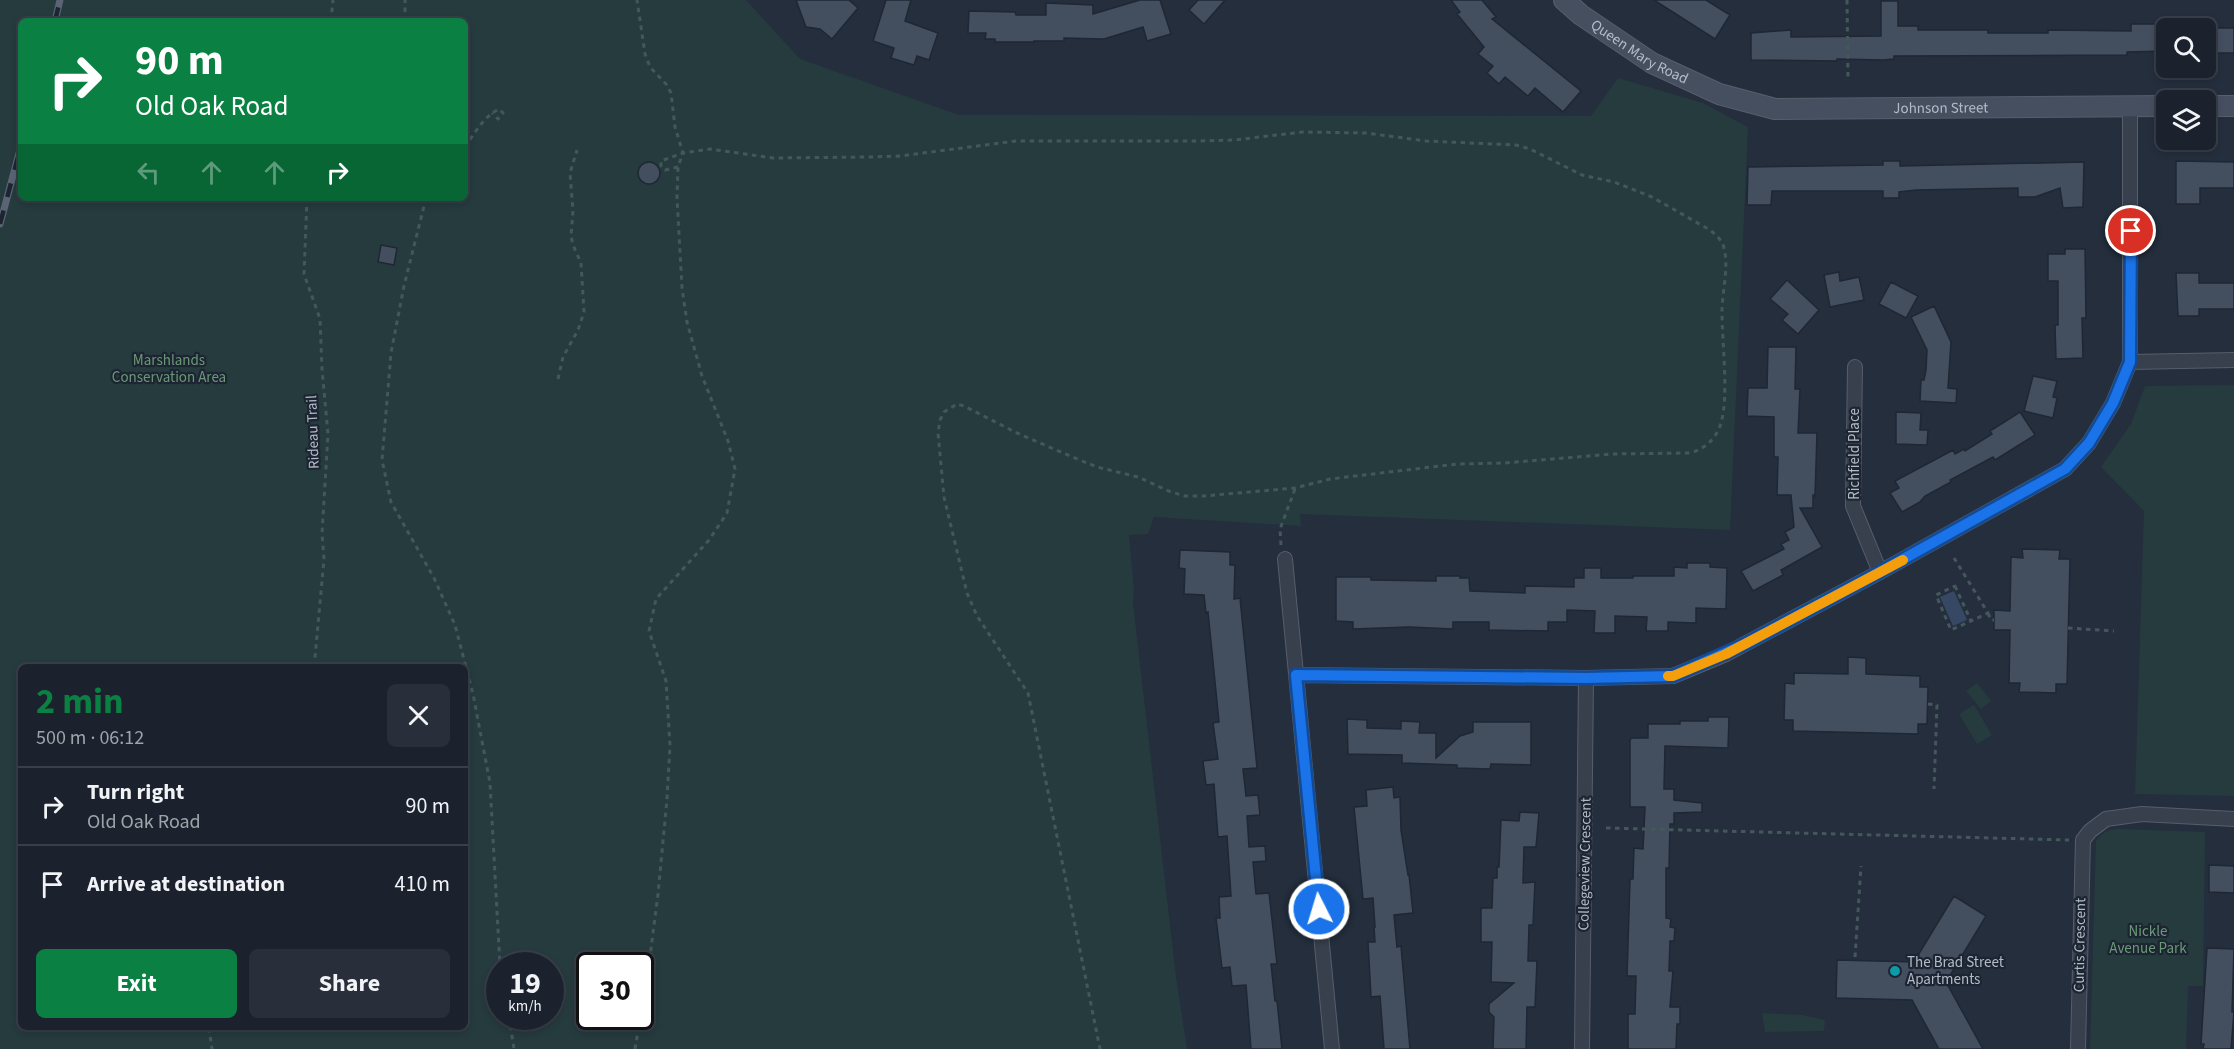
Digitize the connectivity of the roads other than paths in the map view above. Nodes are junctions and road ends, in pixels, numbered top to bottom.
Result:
1 (1564, 0) edge
2 (1719, 94) joint
3 (2156, 106) edge
4 (2216, 106) edge
5 (2234, 106) edge
6 (2130, 107) junction
7 (2234, 360) edge
8 (2130, 362) junction
9 (1855, 367) dead end
10 (1283, 553) road end
11 (1880, 572) junction
12 (1296, 675) junction
13 (1586, 678) junction
14 (2234, 819) edge
15 (1332, 1049) edge
16 (1582, 1049) edge
17 (2078, 1049) edge

1 - 2 street, Queen Mary Road
2 - 6 street, Johnson Street
3 - 6 street, Johnson Street
4 - 5 street
6 - 8 street
7 - 8 street
8 - 11 street
9 - 11 street, Richfield Place
10 - 12 street
11 - 13 street
12 - 13 street
12 - 15 street
13 - 16 street, Collegeview Crescent
14 - 17 street, Curtis Crescent

